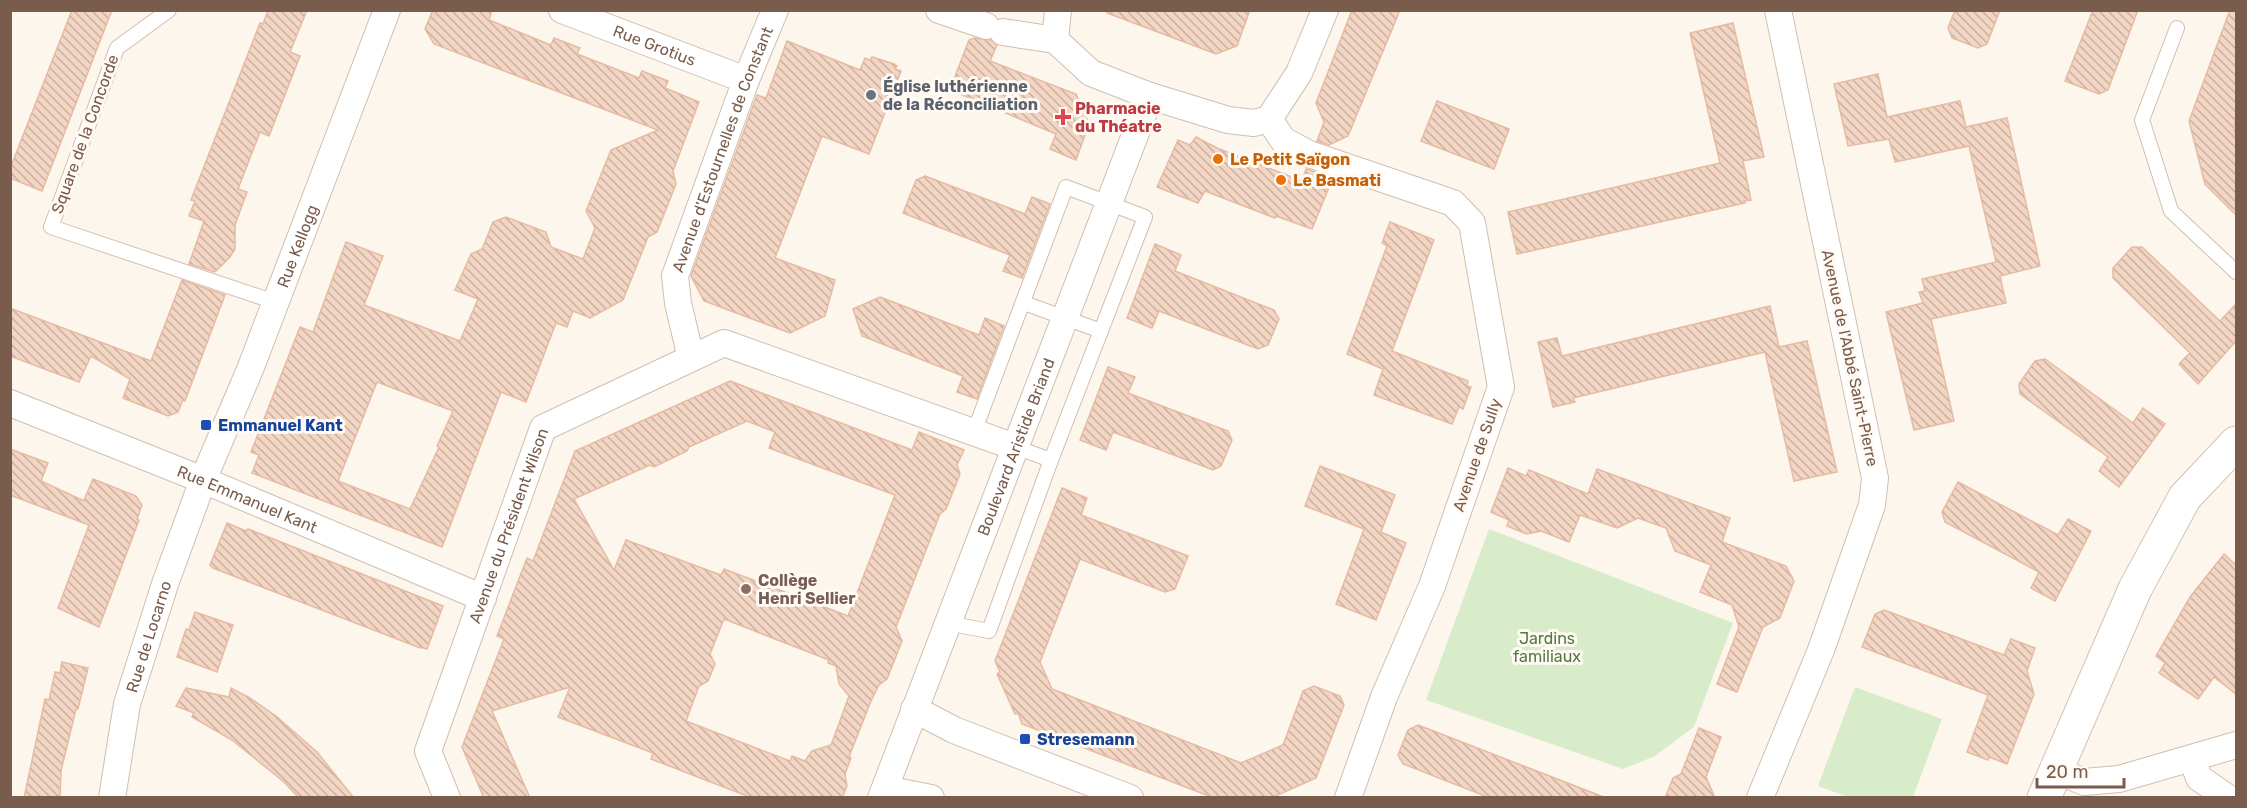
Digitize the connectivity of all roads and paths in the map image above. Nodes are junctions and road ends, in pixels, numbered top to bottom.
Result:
1 (169, 10) edge
2 (387, 10) edge
3 (562, 10) edge
4 (776, 10) edge
5 (939, 10) edge
6 (1058, 10) edge
7 (1325, 10) edge
8 (1778, 10) edge
9 (2177, 28) dead end
10 (1055, 40) junction
11 (746, 80) junction
12 (1150, 96) junction
13 (1269, 119) junction
14 (1109, 203) junction
15 (2236, 272) edge
16 (275, 302) junction
17 (1024, 303) junction
18 (1065, 318) junction
19 (1101, 331) junction
20 (691, 358) junction
21 (10, 403) edge
22 (974, 432) junction
23 (2236, 443) edge
24 (1015, 447) junction
25 (1052, 460) junction
26 (203, 480) junction
27 (483, 598) junction
28 (947, 623) junction
29 (914, 709) junction
30 (2236, 745) edge
31 (2192, 759) junction
32 (2050, 784) edge
33 (883, 793) edge
34 (112, 798) edge
35 (447, 798) edge
36 (930, 798) edge
37 (1130, 798) edge
38 (1348, 798) edge
39 (1760, 798) edge
40 (2228, 798) edge

1 - 16 lane, Square de la Concorde
2 - 16 street, Rue Kellogg
3 - 11 street, Rue Grotius
4 - 11 street, Avenue d'Estournelles de Constant
5 - 10 street
6 - 10 street
7 - 13 street
8 - 39 street, Avenue de l'Abbé Saint-Pierre
9 - 15 lane
10 - 12 street
11 - 20 street, Avenue d'Estournelles de Constant
12 - 13 street
12 - 14 street, Boulevard Aristide Briand
13 - 38 street, Avenue de Sully
14 - 17 lane
14 - 18 street, Boulevard Aristide Briand
14 - 19 lane
16 - 26 street, Rue Kellogg
17 - 18 lane
17 - 22 lane
18 - 19 lane
18 - 24 street, Boulevard Aristide Briand
19 - 25 lane
20 - 22 street, Avenue du Président Wilson
20 - 27 street, Avenue du Président Wilson
21 - 26 street, Rue Emmanuel Kant
22 - 24 street, Avenue du Président Wilson
23 - 32 main road
24 - 25 lane
24 - 28 street, Boulevard Aristide Briand
25 - 28 lane
26 - 27 street, Rue Emmanuel Kant
26 - 34 street, Rue de Locarno
27 - 35 street, Avenue du Président Wilson
28 - 29 street, Boulevard Aristide Briand
29 - 33 street, Boulevard Aristide Briand
29 - 37 street
30 - 31 street
31 - 32 street
31 - 40 street
33 - 36 street

